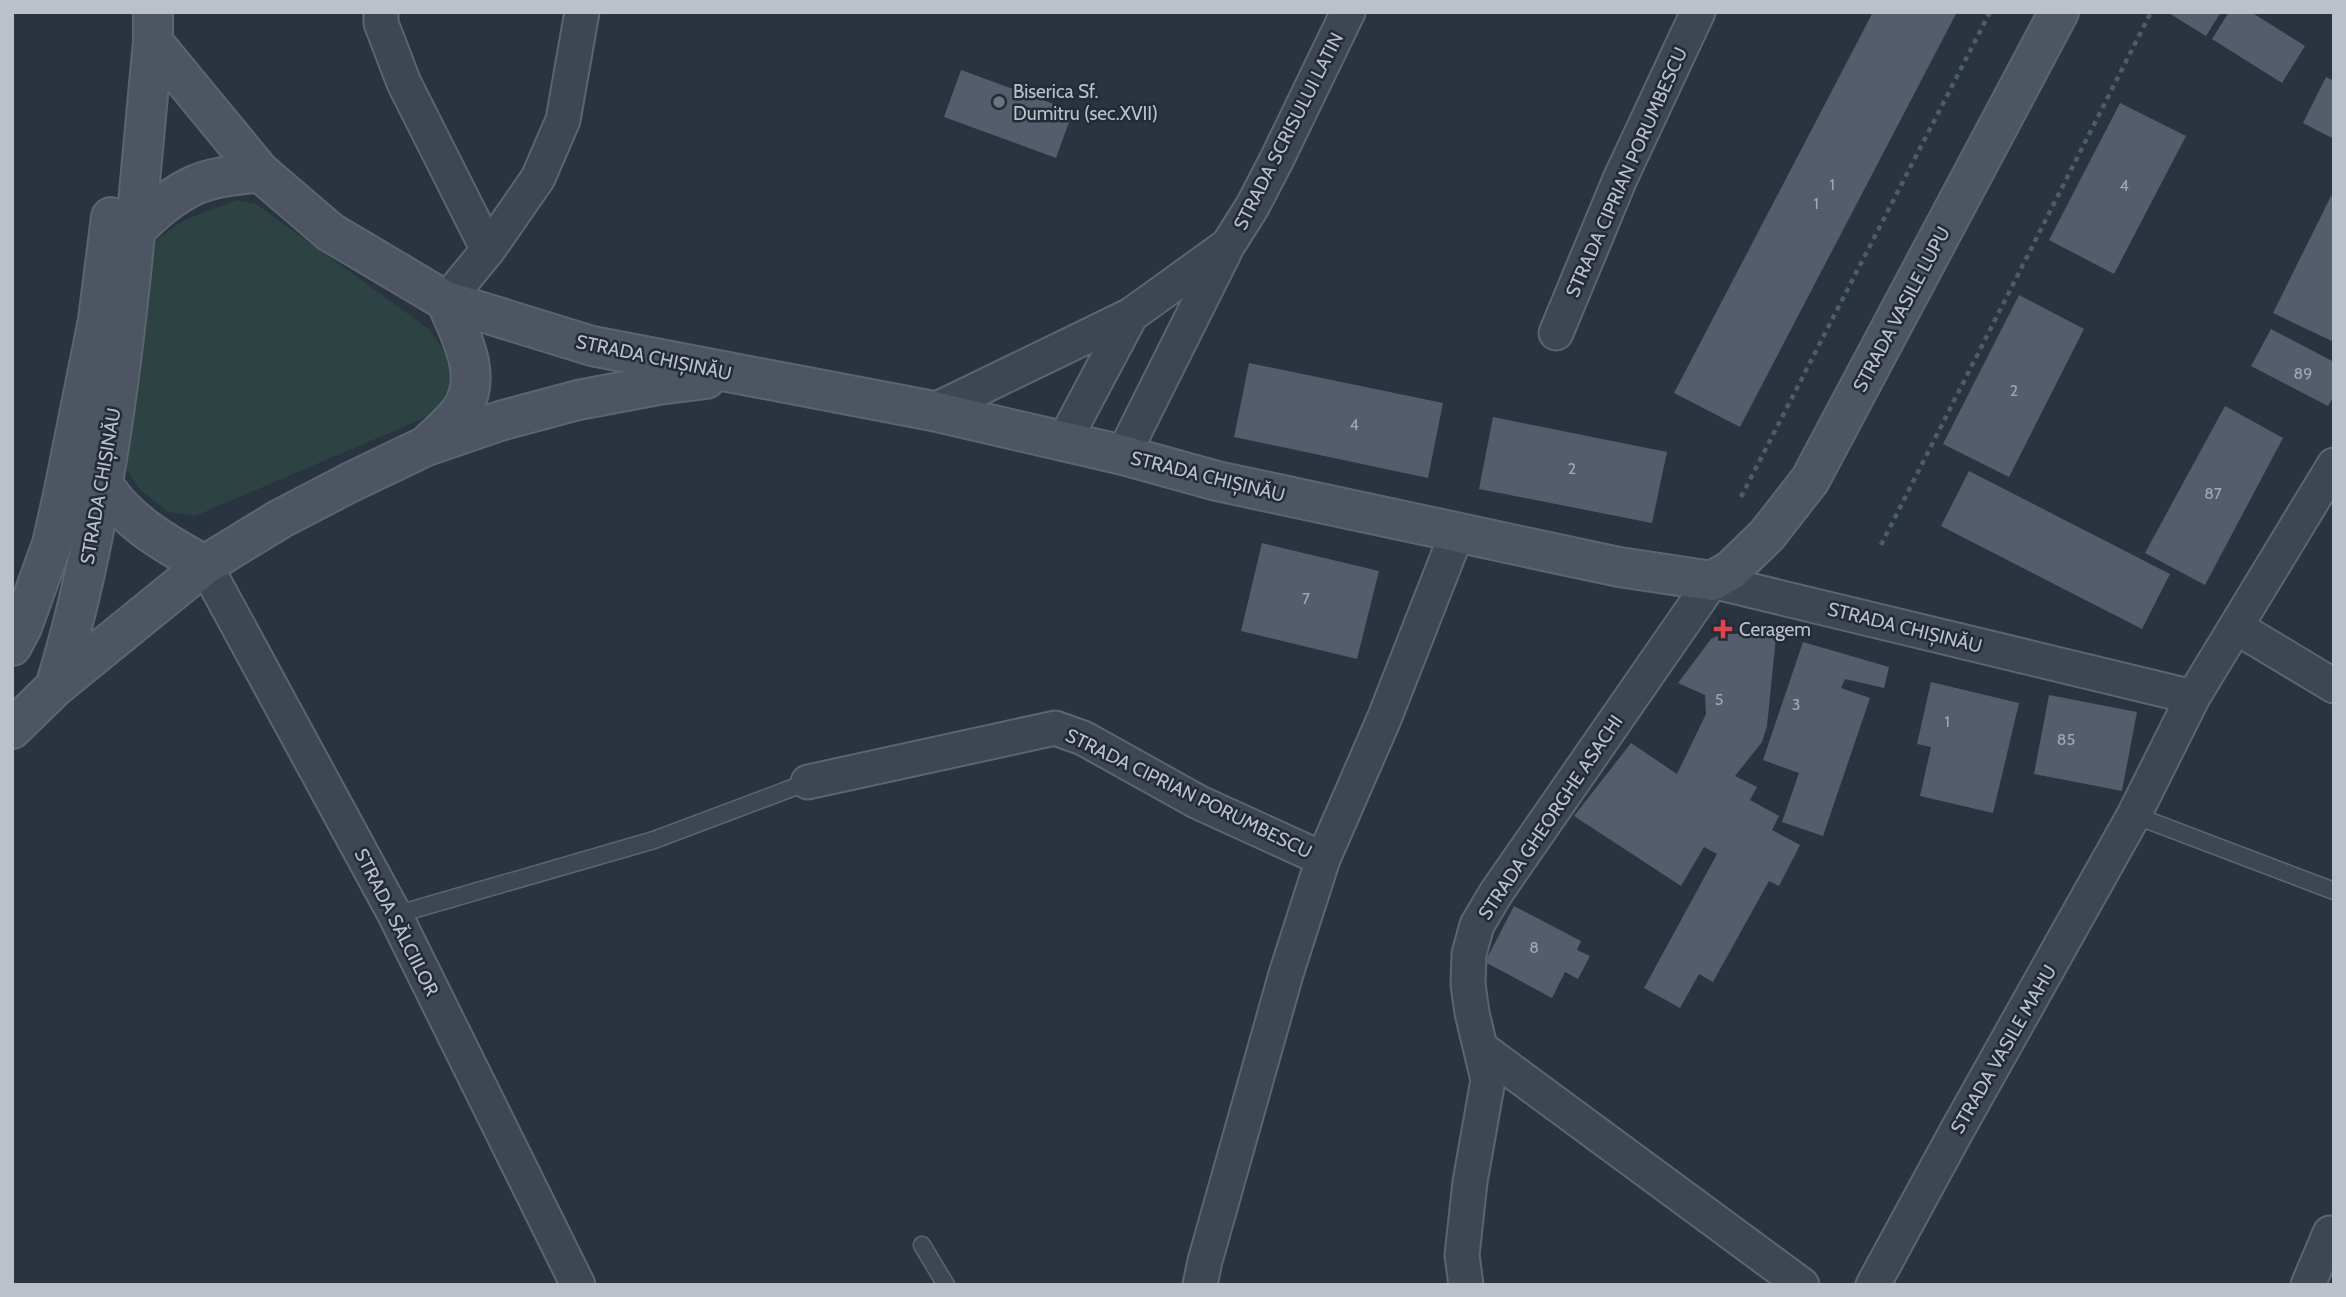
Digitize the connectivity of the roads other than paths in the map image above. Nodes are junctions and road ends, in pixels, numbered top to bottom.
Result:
1 (381, 12) edge
2 (582, 12) edge
3 (1348, 12) edge
4 (1698, 12) edge
5 (2059, 12) edge
6 (148, 22) edge
7 (260, 172) junction
8 (134, 231) junction
9 (1228, 246) junction
10 (488, 250) junction
11 (105, 258) junction
12 (446, 301) junction
13 (1131, 316) junction
14 (1556, 332) dead end
15 (739, 375) junction
16 (933, 411) junction
17 (78, 431) junction
18 (1063, 443) junction
19 (424, 447) junction
20 (1123, 455) junction
21 (2334, 465) edge
22 (103, 488) junction
23 (1457, 533) junction
24 (205, 565) junction
25 (1712, 581) junction
26 (2236, 627) junction
27 (12, 646) edge
28 (2334, 686) edge
29 (55, 687) junction
30 (2193, 697) junction
31 (12, 729) edge
32 (808, 782) joint
33 (2134, 815) junction
34 (1323, 859) junction
35 (2334, 891) edge
36 (395, 915) junction
37 (1482, 1049) junction
38 (2330, 1233) dead end
39 (922, 1245) dead end
40 (578, 1285) edge
41 (946, 1285) edge
42 (1200, 1285) edge
43 (1466, 1285) edge
44 (1802, 1285) edge
45 (1873, 1285) edge
46 (2308, 1285) edge

1 - 10 street
2 - 10 street
3 - 9 street, STRADA SCRISULUI LATIN
4 - 14 street, STRADA CIPRIAN PORUMBESCU
5 - 25 main road, STRADA VASILE LUPU
6 - 7 main road, STRADA CHIȘINĂU
6 - 8 main road, STRADA CHIȘINĂU
6 - 11 main road, STRADA CHIȘINĂU
7 - 8 main road
7 - 12 main road, STRADA CHIȘINĂU
8 - 11 main road
8 - 22 main road, STRADA CHIȘINĂU
9 - 13 street, STRADA SCRISULUI LATIN
9 - 20 street
10 - 12 street
11 - 17 main road, STRADA CHIȘINĂU
12 - 15 main road, STRADA CHIȘINĂU
12 - 19 main road
13 - 16 street, STRADA SCRISULUI LATIN
13 - 18 street
15 - 16 main road, STRADA CHIȘINĂU
15 - 19 main road
16 - 18 main road, STRADA CHIȘINĂU
17 - 22 main road
17 - 27 main road, STRADA CHIȘINĂU
18 - 20 main road, STRADA CHIȘINĂU
19 - 24 main road
20 - 23 main road, STRADA CHIȘINĂU
21 - 26 street, STRADA VASILE MAHU
22 - 24 main road
22 - 29 main road, STRADA CHIȘINĂU
23 - 25 main road, STRADA CHIȘINĂU
23 - 34 street, STRADA CIPRIAN PORUMBESCU
24 - 29 main road
24 - 36 street, STRADA SĂLCIILOR
25 - 30 street, STRADA CHIȘINĂU
25 - 37 street, STRADA GHEORGHE ASACHI
26 - 28 street
26 - 30 street, STRADA VASILE MAHU
29 - 31 main road
30 - 33 street, STRADA VASILE MAHU
32 - 34 street, STRADA CIPRIAN PORUMBESCU
32 - 36 lane
33 - 35 lane
33 - 45 street, STRADA VASILE MAHU
34 - 42 street, STRADA CIPRIAN PORUMBESCU
36 - 40 street, STRADA SĂLCIILOR
37 - 43 street, STRADA GHEORGHE ASACHI
37 - 44 street
38 - 46 street
39 - 41 lane

